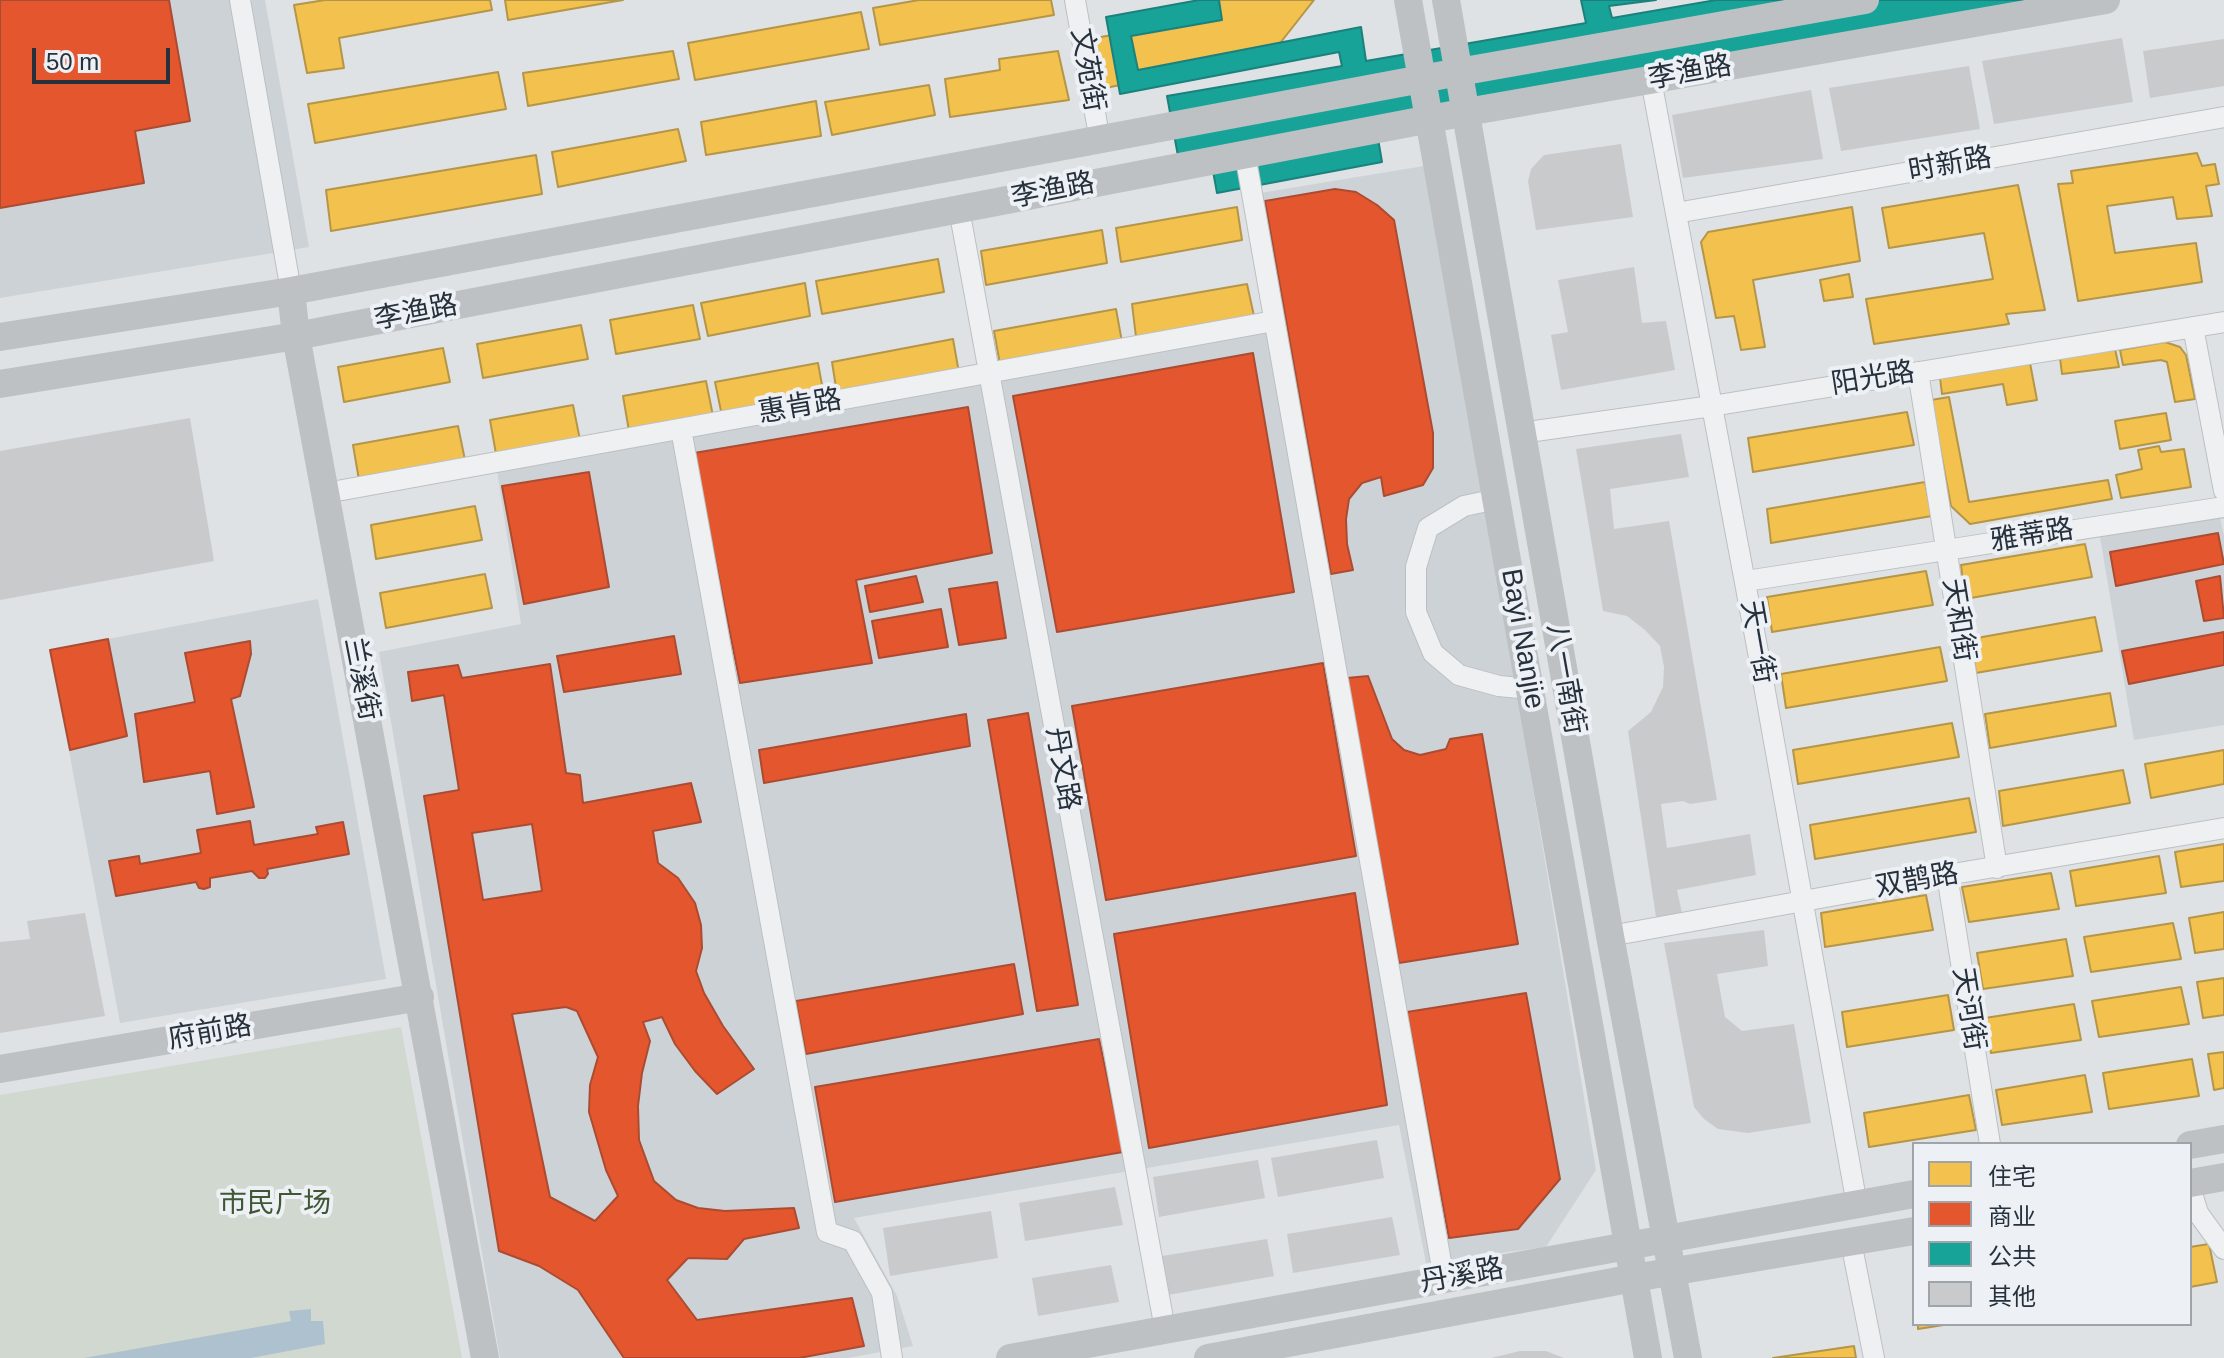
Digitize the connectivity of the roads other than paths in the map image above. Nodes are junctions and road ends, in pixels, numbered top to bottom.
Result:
1 (240, 0) edge
2 (1075, 0) edge
3 (1408, 0) edge
4 (1446, 0) edge
5 (1865, 0) edge
6 (2106, 0) edge
7 (1459, 72) junction
8 (1651, 80) junction
9 (1421, 81) junction
10 (1467, 112) junction
11 (2224, 117) edge
12 (1430, 119) junction
13 (1100, 141) junction
14 (1245, 154) junction
15 (959, 209) junction
16 (1676, 213) junction
17 (291, 291) junction
18 (1274, 321) junction
19 (2224, 322) edge
20 (2193, 327) junction
21 (296, 336) junction
22 (0, 337) edge
23 (1918, 372) junction
24 (989, 373) junction
25 (0, 384) edge
26 (1712, 406) junction
27 (681, 429) junction
28 (1521, 433) junction
29 (2224, 491) edge
30 (326, 493) junction
31 (1497, 499) junction
32 (2224, 507) edge
33 (1946, 549) junction
34 (1746, 581) junction
35 (1530, 689) junction
36 (2224, 828) edge
37 (1997, 868) junction
38 (1947, 875) junction
39 (1804, 902) junction
40 (1610, 936) junction
41 (420, 997) junction
42 (0, 1069) edge
43 (2224, 1139) edge
44 (1990, 1142) edge
45 (2192, 1145) edge
46 (2224, 1177) edge
47 (2192, 1185) edge
48 (2192, 1192) edge
49 (1912, 1194) edge
50 (1857, 1205) junction
51 (1912, 1231) edge
52 (1666, 1239) junction
53 (1851, 1242) junction
54 (1628, 1246) junction
55 (2224, 1249) edge
56 (1672, 1273) junction
57 (1634, 1278) junction
58 (1444, 1279) junction
59 (1165, 1329) junction
60 (485, 1358) edge
61 (892, 1358) edge
62 (1010, 1358) edge
63 (1208, 1358) edge
64 (1648, 1358) edge
65 (1688, 1358) edge
66 (1874, 1358) edge

1 - 17 street, 兰溪街
2 - 13 street, 文苑街
3 - 9 main road, Bayi Nanjie
4 - 7 main road, 八一南街
5 - 7 main road, 李渔路
6 - 8 main road, 李渔路
7 - 9 main road, 李渔路
7 - 10 main road, 八一南街
8 - 10 main road, 李渔路
8 - 16 street, 天一街
9 - 12 main road, Bayi Nanjie
9 - 13 main road, 李渔路
10 - 12 main road, 李渔路
10 - 28 main road, 八一南街
11 - 16 street, 时新路
12 - 14 main road, 李渔路
12 - 31 main road, Bayi Nanjie
13 - 17 main road, 李渔路
14 - 15 main road, 李渔路
14 - 18 street
15 - 21 main road, 李渔路
15 - 24 street, 丹文路
16 - 26 street, 天一街
17 - 21 main road, 兰溪街
17 - 22 main road, 李渔路
18 - 24 street, 惠肯路
18 - 58 street
19 - 20 street, 阳光路
20 - 23 street, 阳光路
20 - 29 street
21 - 25 main road, 李渔路
21 - 30 main road, 兰溪街
23 - 26 street, 阳光路
23 - 33 street, 天和街
24 - 27 street, 惠肯路
24 - 59 street, 丹文路
26 - 28 street, 阳光路
26 - 34 street, 天一街
27 - 30 street, 惠肯路
27 - 61 street
28 - 40 main road, 八一南街
30 - 41 main road, 兰溪街
31 - 35 main road, Bayi Nanjie
31 - 35 street
32 - 33 street, 雅蒂路
33 - 34 street, 雅蒂路
33 - 37 street, 天和街
34 - 39 street, 天一街
35 - 54 main road, Bayi Nanjie
36 - 37 street, 双鹊路
37 - 38 street, 双鹊路
38 - 39 street, 双鹊路
38 - 44 street, 天河街
39 - 40 street, 双鹊路
39 - 50 street, 天一街
40 - 52 main road, 八一南街
41 - 42 main road, 府前路
41 - 60 main road, 兰溪街
43 - 45 main road
46 - 47 main road
48 - 55 street
49 - 50 main road, 丹溪路
50 - 52 main road, 丹溪路
51 - 53 main road, 丹溪路
52 - 54 main road, 丹溪路
52 - 56 main road, 八一南街
53 - 56 main road, 丹溪路
53 - 66 street
54 - 57 main road, Bayi Nanjie
54 - 58 main road, 丹溪路
56 - 57 main road, 丹溪路
56 - 65 main road, 八一南街
57 - 63 main road, 丹溪路
57 - 64 main road
58 - 59 main road, 丹溪路
59 - 62 main road, 丹溪路

